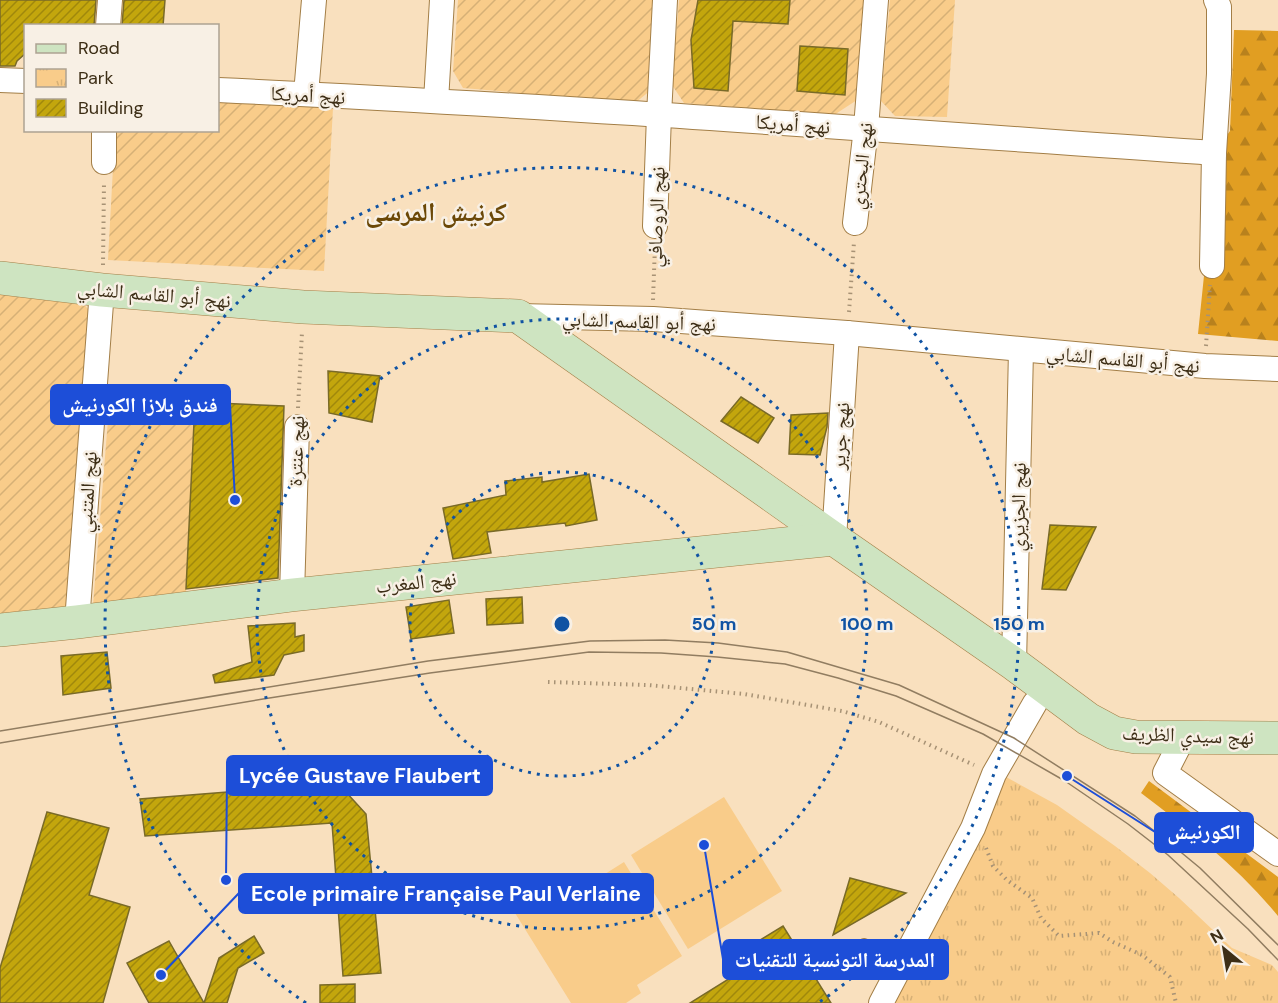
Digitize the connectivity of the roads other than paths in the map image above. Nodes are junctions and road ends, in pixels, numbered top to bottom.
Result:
1 (110, 0) edge
2 (314, 0) edge
3 (442, 0) edge
4 (665, 0) edge
5 (876, 0) edge
6 (1216, 0) edge
7 (108, 24) edge
8 (0, 80) edge
9 (24, 81) edge
10 (219, 90) edge
11 (306, 94) junction
12 (436, 101) junction
13 (659, 115) junction
14 (866, 128) junction
15 (104, 132) edge
16 (1214, 153) junction
17 (104, 162) road end
18 (855, 223) road end
19 (655, 226) road end
20 (1212, 266) road end
21 (0, 278) edge
22 (102, 290) junction
23 (518, 316) junction
24 (847, 333) junction
25 (1021, 350) junction
26 (1278, 369) edge
27 (297, 427) road end
28 (834, 539) junction
29 (292, 595) junction
30 (77, 622) junction
31 (0, 630) edge
32 (1014, 664) junction
33 (1035, 703) dead end
34 (1183, 738) junction
35 (1278, 738) edge
36 (1278, 854) edge
37 (864, 945) dead end
38 (902, 963) junction
39 (881, 1003) edge

1 - 7 street
2 - 11 street
3 - 12 street
4 - 13 street, نهج الروصافي
5 - 14 street, نهج البحتري
6 - 16 street
8 - 9 street
10 - 11 street, نهج أمريكا
11 - 12 street, نهج أمريكا
12 - 13 street, نهج أمريكا
13 - 14 street, نهج أمريكا
13 - 19 street, نهج الروصافي
14 - 16 street, نهج أمريكا
14 - 18 street, نهج البحتري
15 - 17 street
16 - 20 street
21 - 22 street, نهج أبو القاسم الشابي
22 - 23 street, نهج أبو القاسم الشابي
22 - 30 street, نهج المتنبي
23 - 24 street, نهج أبو القاسم الشابي
23 - 28 street, نهج سيدي الظريف
24 - 25 street, نهج أبو القاسم الشابي
24 - 28 street, نهج جرير
25 - 26 street, نهج أبو القاسم الشابي
25 - 32 street, نهج الجزيري
27 - 29 street, نهج عنترة
28 - 29 street, نهج المغرب
28 - 32 street, نهج سيدي الظريف
29 - 30 street, نهج المغرب
30 - 31 street, نهج المغرب
32 - 34 street, نهج سيدي الظريف
33 - 38 street
34 - 35 street, نهج سيدي الظريف
34 - 36 street
37 - 38 lane
38 - 39 street

